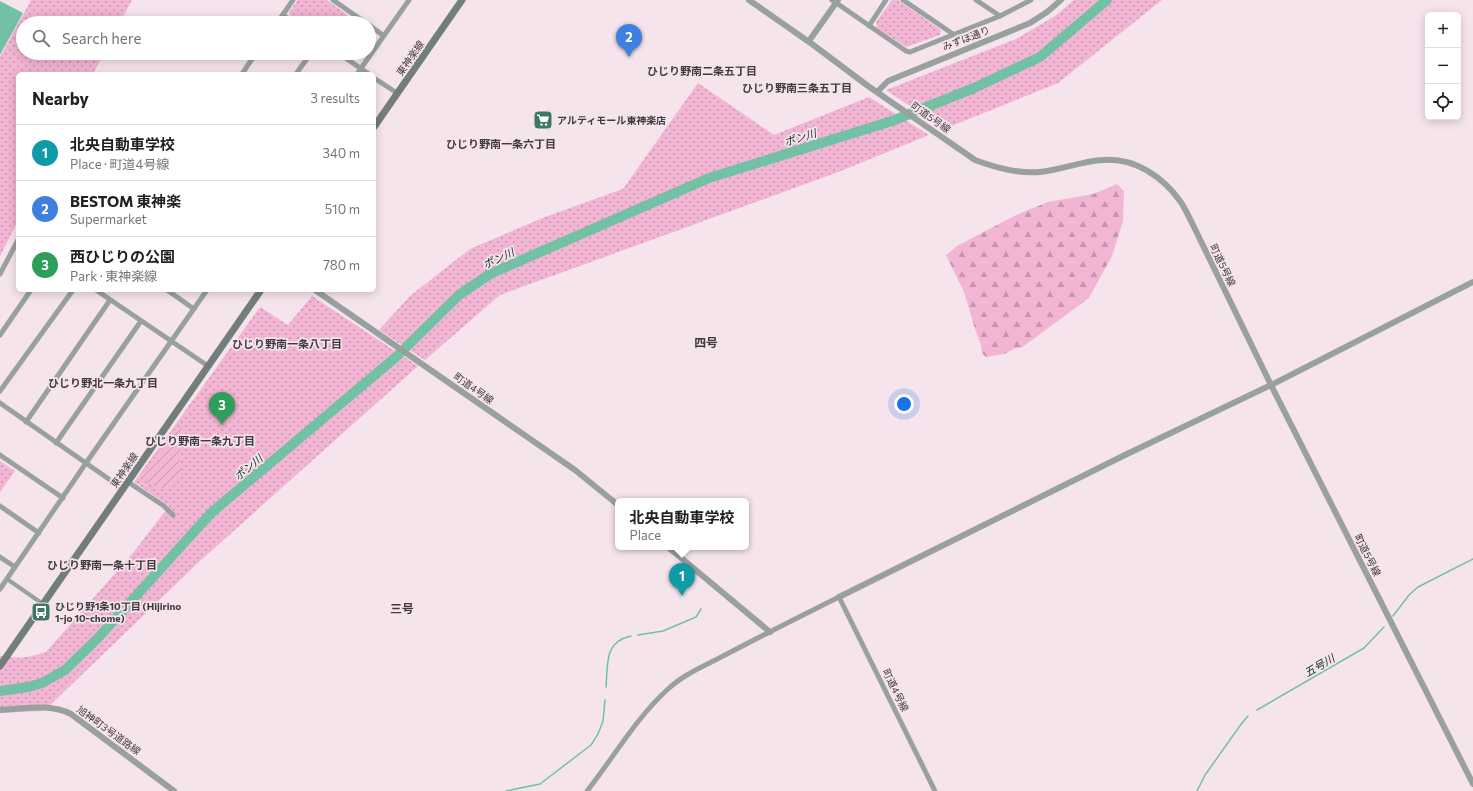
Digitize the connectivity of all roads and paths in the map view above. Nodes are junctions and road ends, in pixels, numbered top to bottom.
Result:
1 (293, 0) edge
2 (333, 0) edge
3 (407, 0) edge
4 (462, 0) edge
5 (749, 0) edge
6 (886, 0) edge
7 (903, 0) edge
8 (976, 0) edge
9 (1030, 0) edge
10 (1060, 0) edge
11 (835, 1) edge
12 (283, 15) edge
13 (356, 16) edge
14 (1000, 16) junction
15 (869, 26) junction
16 (376, 30) edge
17 (953, 34) junction
18 (384, 36) junction
19 (809, 41) junction
20 (376, 47) edge
21 (251, 60) edge
22 (306, 60) edge
23 (348, 60) edge
24 (367, 60) edge
25 (361, 69) junction
26 (243, 72) edge
27 (297, 72) edge
28 (359, 72) edge
29 (366, 72) edge
30 (376, 79) edge
31 (877, 92) junction
32 (397, 93) junction
33 (376, 124) edge
34 (16, 244) edge
35 (0, 274) edge
36 (1473, 282) edge
37 (30, 292) edge
38 (72, 292) edge
39 (99, 292) edge
40 (170, 292) edge
41 (206, 292) edge
42 (260, 292) edge
43 (318, 292) edge
44 (110, 300) junction
45 (194, 309) junction
46 (141, 321) junction
47 (0, 335) edge
48 (171, 342) junction
49 (208, 366) junction
50 (1271, 385) junction
51 (0, 391) edge
52 (0, 403) edge
53 (26, 422) junction
54 (56, 443) junction
55 (0, 455) edge
56 (86, 463) junction
57 (128, 482) junction
58 (123, 489) junction
59 (63, 498) junction
60 (615, 503) edge
61 (0, 506) edge
62 (173, 515) dead end
63 (39, 533) junction
64 (672, 550) edge
65 (0, 557) edge
66 (15, 567) junction
67 (7, 579) junction
68 (0, 589) edge
69 (839, 597) junction
70 (43, 604) junction
71 (770, 632) junction
72 (1, 664) edge
73 (0, 710) edge
74 (1473, 784) edge
75 (174, 791) edge
76 (586, 791) edge
77 (935, 791) edge

1 - 12 street
2 - 13 street
3 - 18 street
4 - 32 main road, 東神楽線
5 - 19 street, 町道5号線
6 - 15 street
7 - 17 street
8 - 14 street
9 - 14 street
10 - 31 street, みずほ通り
11 - 15 street
11 - 19 street
14 - 17 street
15 - 17 street
16 - 18 street
18 - 20 street
19 - 31 street, 町道5号線
21 - 26 street
22 - 27 street
23 - 25 street
24 - 25 street
25 - 28 street
25 - 29 street
30 - 32 street
31 - 50 street, 町道5号線
32 - 33 main road, 東神楽線
34 - 35 street
36 - 50 street
37 - 47 street
38 - 51 street
39 - 44 street
40 - 45 street
41 - 45 street
42 - 49 main road, 東神楽線
43 - 60 street, 町道4号線
44 - 46 street
44 - 53 street
45 - 48 street
46 - 48 street
46 - 54 street
48 - 49 street
48 - 56 street
49 - 57 main road, 東神楽線
50 - 69 street
50 - 74 street, 町道5号線
52 - 53 street
53 - 54 street
54 - 56 street
55 - 59 street
56 - 58 street
56 - 59 street
57 - 58 main road, 東神楽線
57 - 62 street
58 - 70 main road, 東神楽線
59 - 63 street
61 - 63 street
63 - 66 street
64 - 71 street
65 - 66 street
66 - 67 street
67 - 68 street
67 - 70 street
69 - 71 street
69 - 77 street, 町道4号線
70 - 72 main road, 東神楽線
71 - 76 street
73 - 75 street, 旭神町3号道路線

